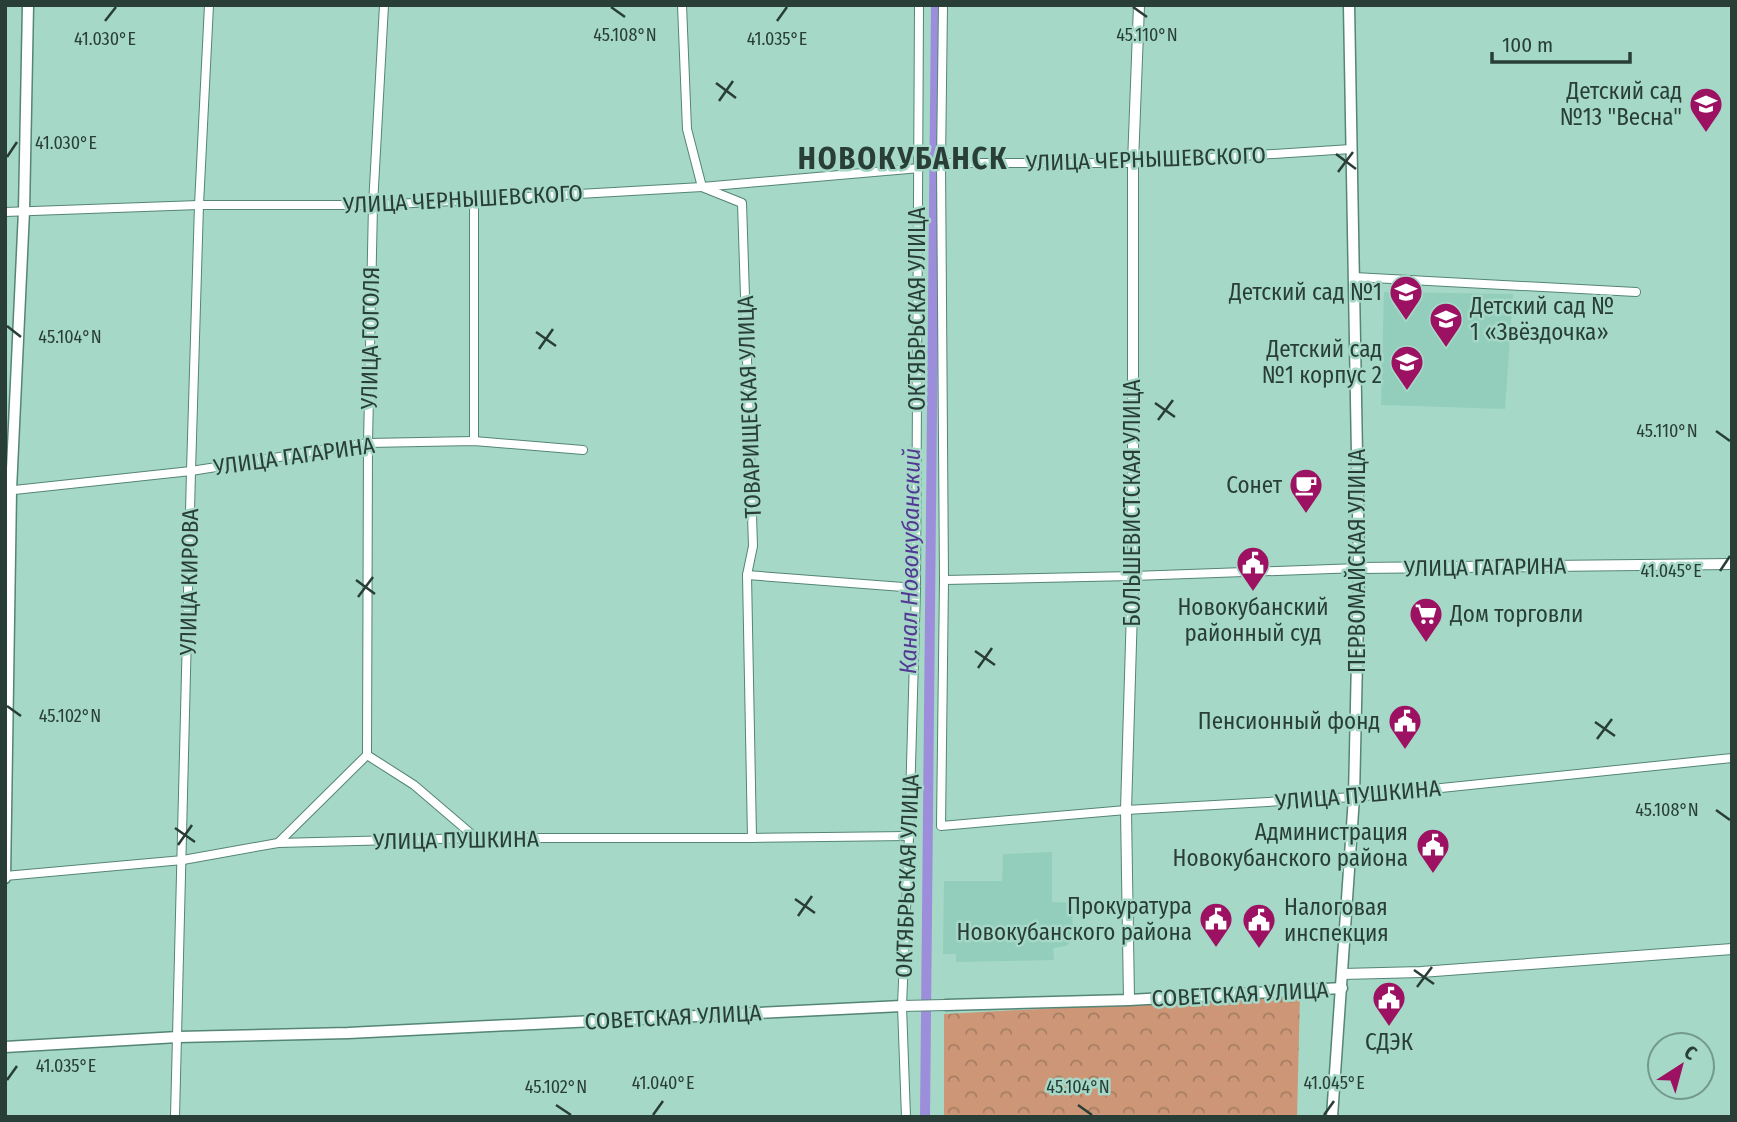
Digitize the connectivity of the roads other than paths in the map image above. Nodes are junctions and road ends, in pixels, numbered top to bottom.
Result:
1 (28, 5) edge
2 (209, 5) edge
3 (384, 5) edge
4 (682, 5) edge
5 (919, 5) edge
6 (943, 5) edge
7 (1139, 5) edge
8 (1349, 5) edge
9 (1351, 149) junction
10 (942, 163) junction
11 (1133, 163) junction
12 (919, 168) junction
13 (702, 187) junction
14 (474, 200) junction
15 (199, 205) junction
16 (373, 205) junction
17 (24, 211) junction
18 (5, 212) edge
19 (1354, 277) junction
20 (1636, 292) dead end
21 (474, 441) junction
22 (368, 443) junction
23 (583, 450) dead end
24 (191, 471) junction
25 (8, 490) edge
26 (1732, 564) edge
27 (1359, 568) junction
28 (747, 575) junction
29 (1133, 576) junction
30 (944, 579) junction
31 (916, 588) junction
32 (367, 755) junction
33 (1732, 758) edge
34 (1354, 797) junction
35 (1126, 810) junction
36 (941, 826) joint
37 (909, 836) junction
38 (477, 838) junction
39 (752, 838) junction
40 (278, 843) junction
41 (183, 860) junction
42 (5, 877) edge
43 (1732, 949) edge
44 (1343, 974) junction
45 (1342, 988) junction
46 (1129, 1000) junction
47 (946, 1005) joint
48 (902, 1006) junction
49 (178, 1037) junction
50 (5, 1047) edge
51 (175, 1117) edge
52 (906, 1117) edge
53 (1332, 1117) edge

1 - 17 main road
2 - 15 street, УЛИЦА КИРОВА
3 - 16 street, УЛИЦА ГОГОЛЯ
4 - 13 street
5 - 12 street, ОКТЯБРЬСКАЯ УЛИЦА
6 - 10 street, ОКТЯБРЬСКАЯ УЛИЦА
7 - 11 street, БОЛЬШЕВИСТСКАЯ УЛИЦА
8 - 9 main road, ПЕРВОМАЙСКАЯ УЛИЦА
9 - 11 street, УЛИЦА ЧЕРНЫШЕВСКОГО
9 - 19 main road, ПЕРВОМАЙСКАЯ УЛИЦА
10 - 11 street, УЛИЦА ЧЕРНЫШЕВСКОГО
10 - 30 street, ОКТЯБРЬСКАЯ УЛИЦА
11 - 29 street, БОЛЬШЕВИСТСКАЯ УЛИЦА
12 - 13 street, УЛИЦА ЧЕРНЫШЕВСКОГО
12 - 31 street, ОКТЯБРЬСКАЯ УЛИЦА
13 - 14 street, УЛИЦА ЧЕРНЫШЕВСКОГО
13 - 28 street, ТОВАРИЩЕСКАЯ УЛИЦА
14 - 16 street, УЛИЦА ЧЕРНЫШЕВСКОГО
14 - 21 street
15 - 16 street, УЛИЦА ЧЕРНЫШЕВСКОГО
15 - 17 street, УЛИЦА ЧЕРНЫШЕВСКОГО
15 - 24 street, УЛИЦА КИРОВА
16 - 22 street, УЛИЦА ГОГОЛЯ
17 - 18 street, УЛИЦА ЧЕРНЫШЕВСКОГО
17 - 25 main road
19 - 20 street
19 - 27 main road, ПЕРВОМАЙСКАЯ УЛИЦА
21 - 22 street, УЛИЦА ГАГАРИНА
21 - 23 street, УЛИЦА ГАГАРИНА
22 - 24 street, УЛИЦА ГАГАРИНА
22 - 32 street, УЛИЦА ГОГОЛЯ
24 - 25 street, УЛИЦА ГАГАРИНА
24 - 41 street, УЛИЦА КИРОВА
25 - 42 main road
26 - 27 street, УЛИЦА ГАГАРИНА
27 - 29 street, УЛИЦА ГАГАРИНА
27 - 34 main road, ПЕРВОМАЙСКАЯ УЛИЦА
28 - 31 street
28 - 39 street, ТОВАРИЩЕСКАЯ УЛИЦА
29 - 30 street, УЛИЦА ГАГАРИНА
29 - 35 street, БОЛЬШЕВИСТСКАЯ УЛИЦА
30 - 36 street, ОКТЯБРЬСКАЯ УЛИЦА
31 - 37 street, ОКТЯБРЬСКАЯ УЛИЦА
32 - 38 street
32 - 40 street
33 - 34 street, УЛИЦА ПУШКИНА
34 - 35 street, УЛИЦА ПУШКИНА
34 - 44 main road, ПЕРВОМАЙСКАЯ УЛИЦА
35 - 36 street, УЛИЦА ПУШКИНА
35 - 46 street, БОЛЬШЕВИСТСКАЯ УЛИЦА
37 - 39 street, УЛИЦА ПУШКИНА
37 - 48 street, ОКТЯБРЬСКАЯ УЛИЦА
38 - 39 street, УЛИЦА ПУШКИНА
38 - 40 street, УЛИЦА ПУШКИНА
40 - 41 street, УЛИЦА ПУШКИНА
41 - 42 street, УЛИЦА ПУШКИНА
41 - 49 street, УЛИЦА КИРОВА
43 - 44 street, СОВЕТСКАЯ УЛИЦА
44 - 45 main road, ПЕРВОМАЙСКАЯ УЛИЦА
45 - 46 main road, СОВЕТСКАЯ УЛИЦА
45 - 53 main road, ПЕРВОМАЙСКАЯ УЛИЦА
46 - 47 main road, СОВЕТСКАЯ УЛИЦА
47 - 48 street, СОВЕТСКАЯ УЛИЦА
48 - 49 main road, СОВЕТСКАЯ УЛИЦА
48 - 52 street, ОКТЯБРЬСКАЯ УЛИЦА
49 - 50 main road, СОВЕТСКАЯ УЛИЦА
49 - 51 street, УЛИЦА КИРОВА

